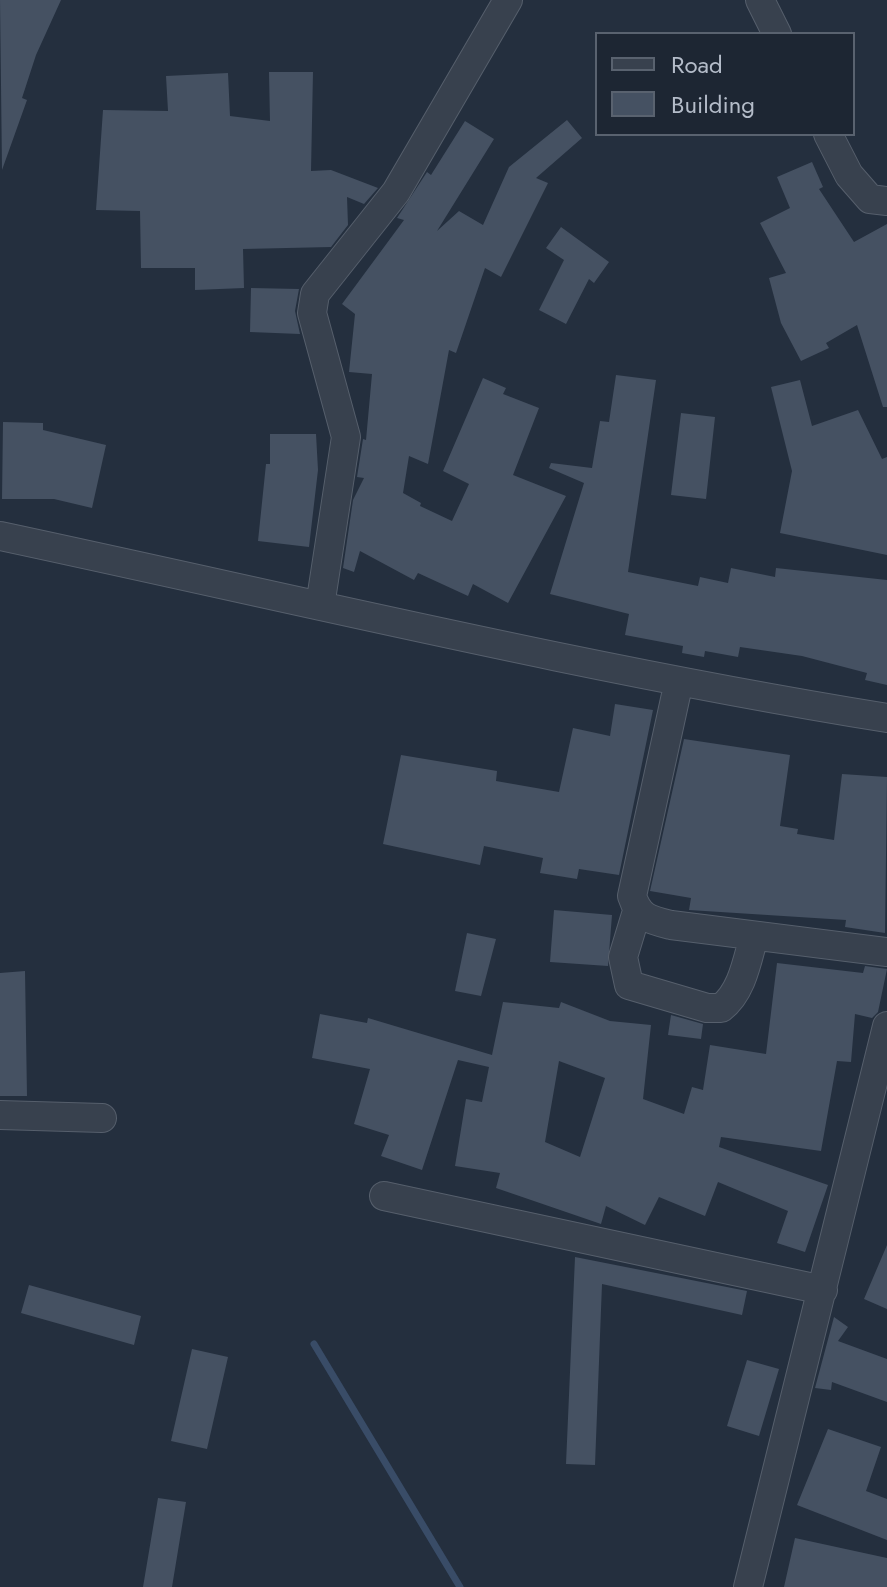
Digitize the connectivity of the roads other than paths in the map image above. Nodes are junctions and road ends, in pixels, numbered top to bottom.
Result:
1 (508, 0) edge
2 (760, 0) edge
3 (776, 32) edge
4 (829, 136) edge
5 (887, 201) edge
6 (0, 536) edge
7 (320, 606) junction
8 (679, 681) junction
9 (887, 718) edge
10 (637, 911) junction
11 (754, 936) junction
12 (887, 952) edge
13 (887, 1026) edge
14 (0, 1115) edge
15 (102, 1118) dead end
16 (384, 1196) dead end
17 (823, 1290) junction
18 (748, 1587) edge

1 - 7 street
2 - 3 street
4 - 5 street
6 - 7 street
7 - 8 street
8 - 9 street
8 - 10 street
10 - 11 street
10 - 11 street
11 - 12 street
13 - 17 street
14 - 15 street
16 - 17 street
17 - 18 street

